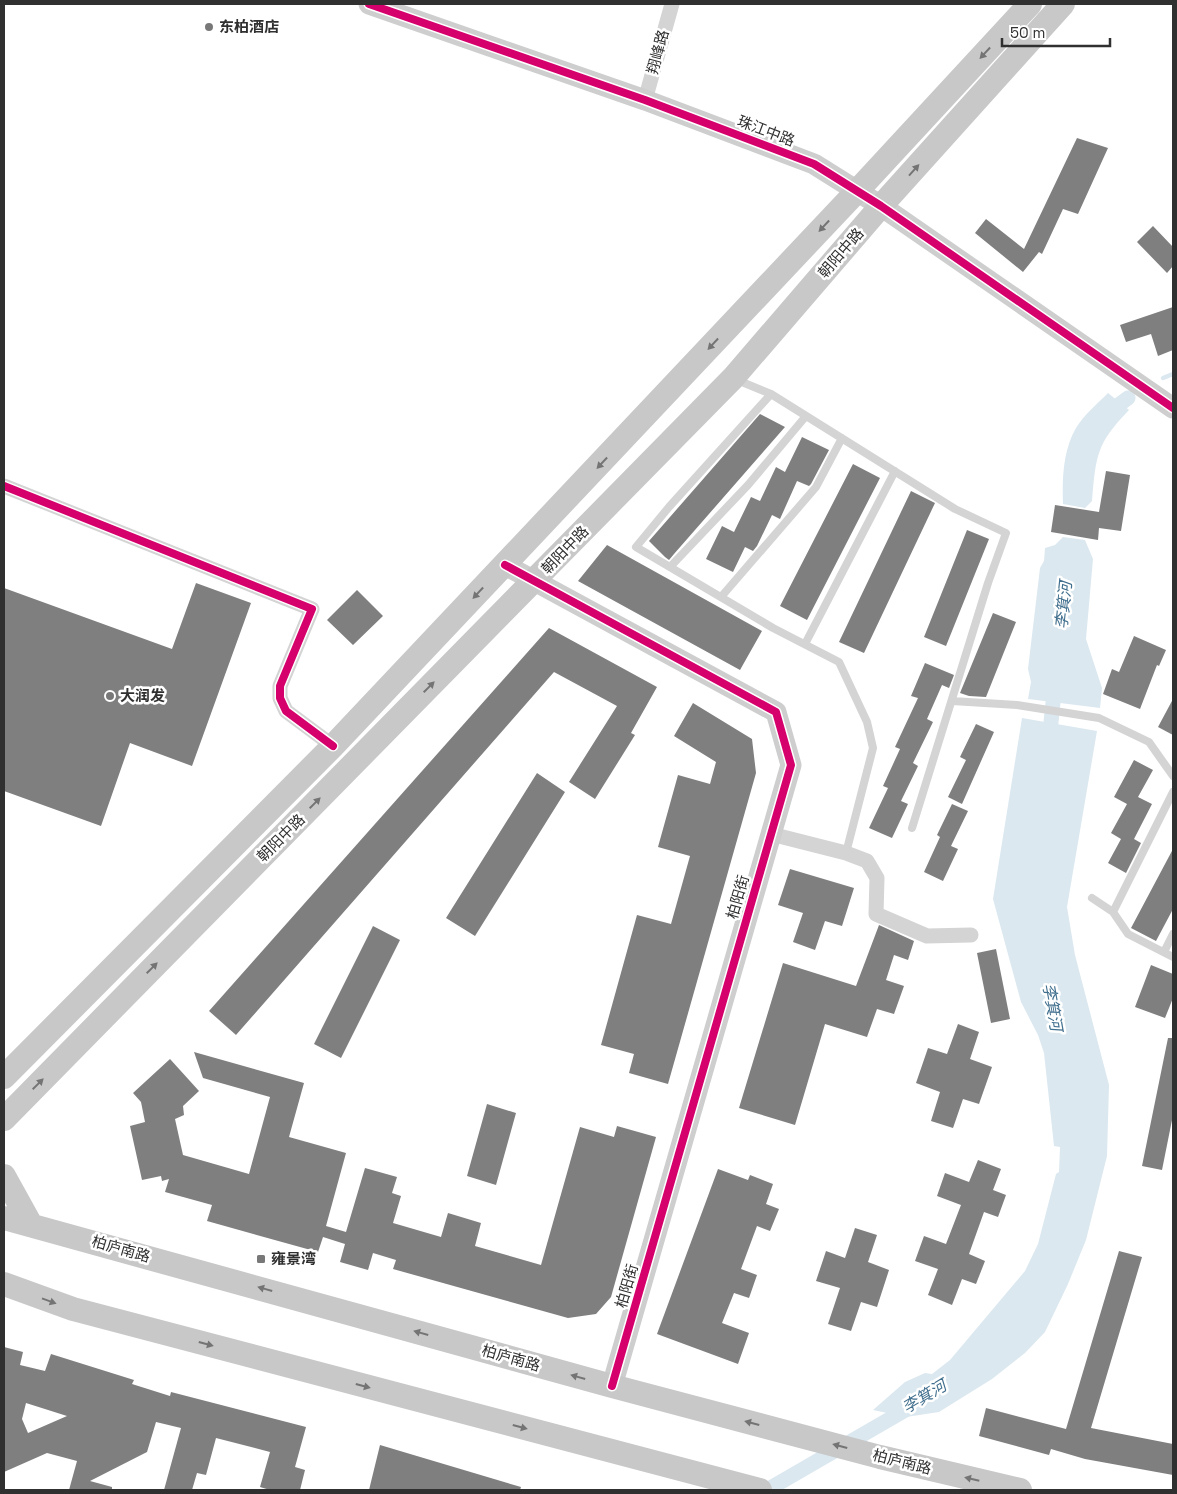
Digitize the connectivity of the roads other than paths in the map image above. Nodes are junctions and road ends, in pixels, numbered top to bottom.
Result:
1 (369, 4) edge
2 (672, 4) edge
3 (1030, 4) edge
4 (1063, 4) edge
5 (645, 100) junction
6 (858, 190) junction
7 (881, 206) junction
8 (733, 378) junction
9 (771, 394) junction
10 (1173, 408) edge
11 (806, 416) junction
12 (842, 438) junction
13 (896, 471) junction
14 (4, 486) edge
15 (505, 565) junction
16 (670, 567) junction
17 (534, 581) junction
18 (721, 597) junction
19 (805, 644) junction
20 (952, 701) junction
21 (333, 746) junction
22 (1173, 776) edge
23 (1173, 792) edge
24 (912, 828) dead end
25 (771, 834) junction
26 (846, 853) junction
27 (1092, 898) dead end
28 (1113, 912) junction
29 (1173, 934) edge
30 (971, 935) dead end
31 (1164, 952) junction
32 (1173, 957) edge
33 (4, 1077) edge
34 (4, 1119) edge
35 (4, 1176) edge
36 (4, 1218) edge
37 (30, 1223) junction
38 (4, 1284) edge
39 (612, 1386) junction
40 (760, 1490) edge
41 (1020, 1490) edge

1 - 5 street, 珠江中路
2 - 5 street, 翔峰路
3 -> 6 main road, 朝阳中路
7 -> 4 main road, 朝阳中路
5 - 6 street, 珠江中路
6 - 7 street, 珠江中路
6 -> 15 main road, 朝阳中路
7 - 8 main road, 朝阳中路
7 - 10 street, 珠江中路
8 - 9 lane
8 - 17 main road, 朝阳中路
9 - 11 lane
9 - 16 lane
11 - 12 lane
11 - 16 lane
12 - 13 lane
12 - 18 lane
13 - 19 lane
13 - 20 lane
14 - 21 street
15 - 17 street, 柏阳街
15 -> 21 main road, 朝阳中路
16 - 18 lane
17 - 25 street, 柏阳街
34 -> 17 main road, 朝阳中路
18 - 19 lane
19 - 26 lane
20 - 22 lane
20 - 24 lane
21 - 33 main road, 朝阳中路
23 - 28 lane
25 - 26 street
25 - 39 street, 柏阳街
26 - 30 street
27 - 28 lane
28 - 31 lane
29 - 31 lane
31 - 32 lane
35 - 37 main road
36 - 37 main road, 柏庐南路
39 -> 37 main road, 柏庐南路
38 -> 40 main road
41 -> 39 main road, 柏庐南路

